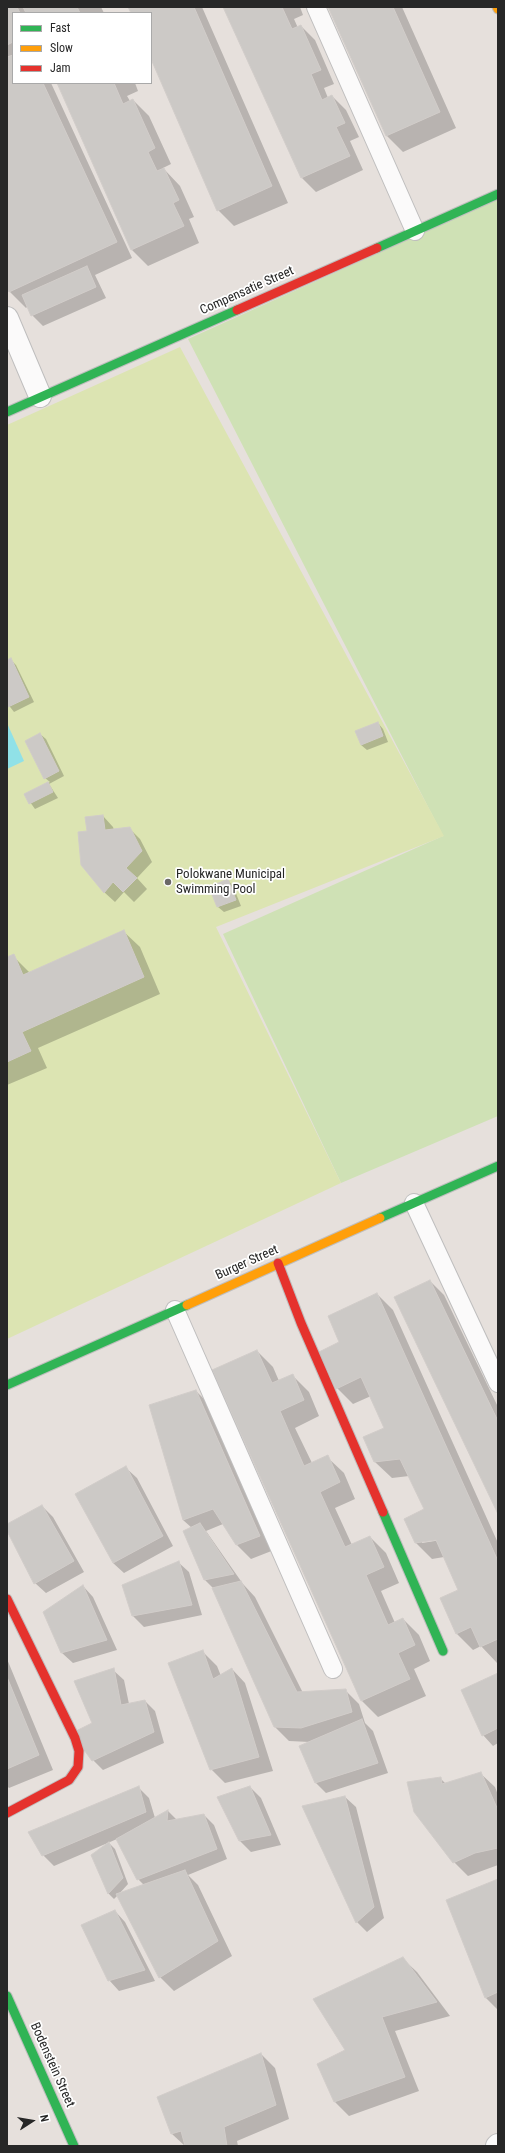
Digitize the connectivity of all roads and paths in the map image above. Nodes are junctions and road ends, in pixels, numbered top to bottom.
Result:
1 (316, 7) edge
2 (498, 194) edge
3 (415, 231) junction
4 (7, 318) edge
5 (40, 396) junction
6 (7, 412) edge
7 (498, 1166) edge
8 (414, 1203) junction
9 (278, 1264) junction
10 (175, 1310) junction
11 (498, 1383) edge
12 (7, 1385) edge
13 (7, 1599) edge
14 (442, 1651) dead end
15 (333, 1669) dead end
16 (7, 1813) edge
17 (7, 1996) edge
18 (74, 2146) edge

1 - 3 lane
2 - 3 street, Compensatie Street
3 - 5 street, Compensatie Street
4 - 5 street
5 - 6 street, Compensatie Street
7 - 8 street, Burger Street
8 - 9 street, Burger Street
8 - 11 lane
9 - 10 street, Burger Street
9 - 14 street
10 - 12 street, Burger Street
10 - 15 lane
13 - 16 street
17 - 18 street, Bodenstein Street

